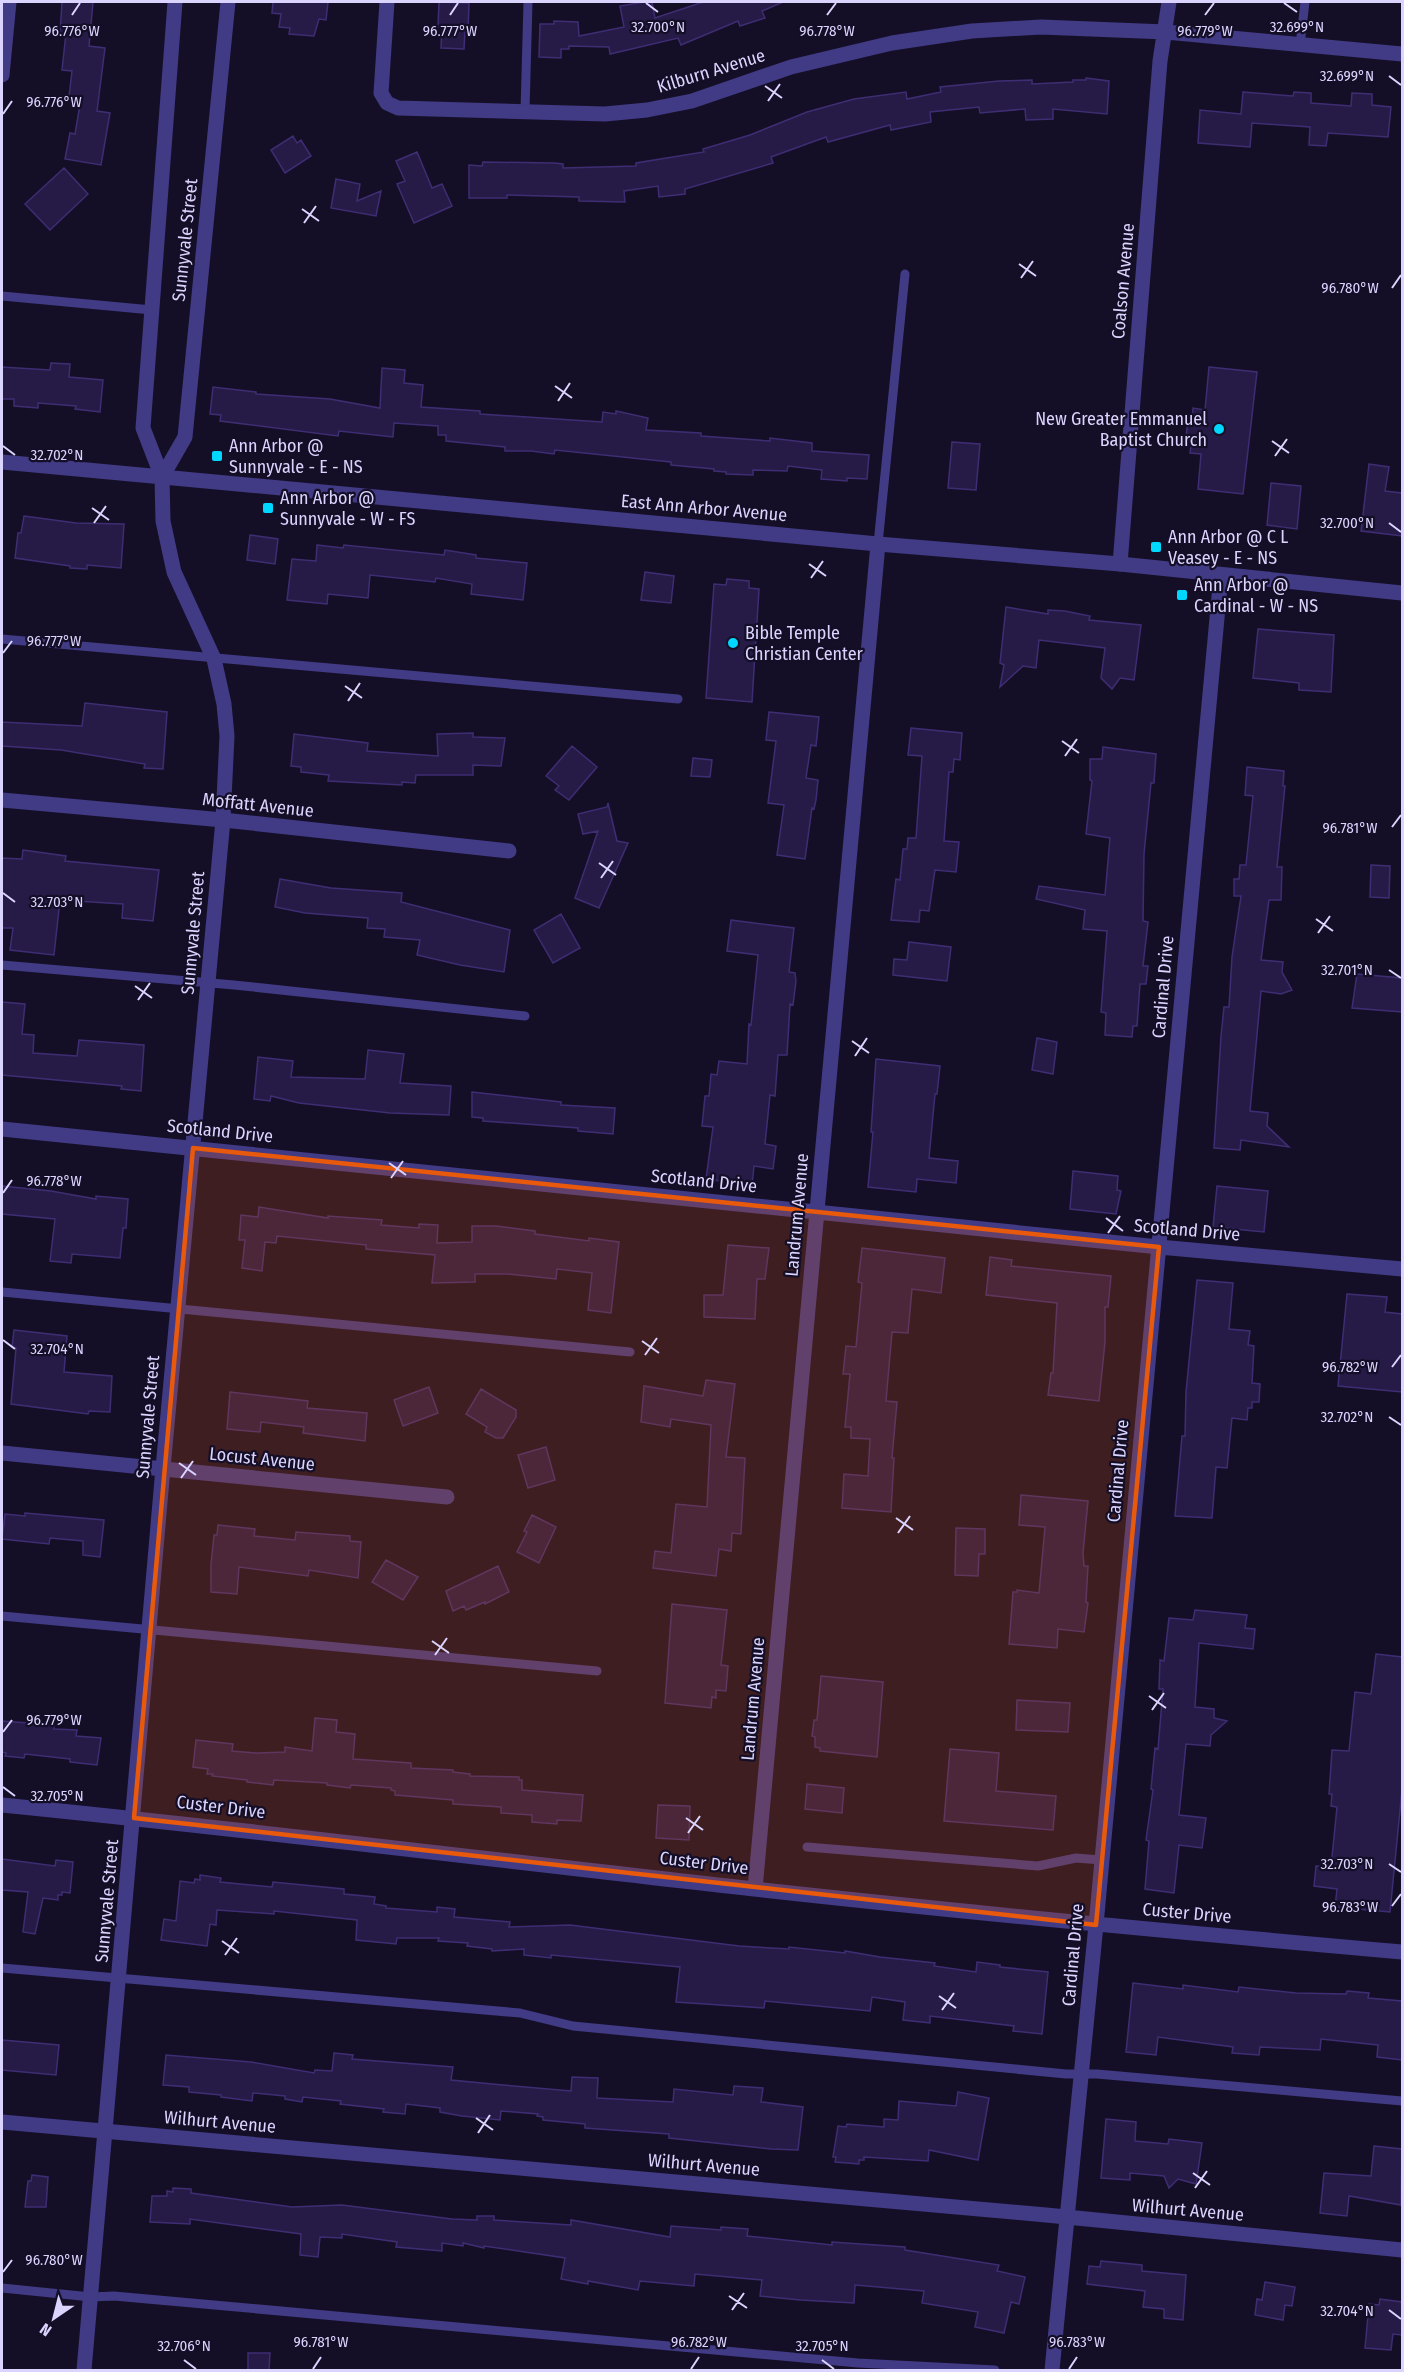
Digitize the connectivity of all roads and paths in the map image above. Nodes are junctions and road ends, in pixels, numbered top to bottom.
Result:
1 (9, 2) edge
2 (176, 2) edge
3 (228, 2) edge
4 (387, 2) edge
5 (528, 2) edge
6 (1169, 2) edge
7 (1305, 2) edge
8 (1166, 32) junction
9 (1300, 45) junction
10 (1402, 54) edge
11 (2, 75) edge
12 (525, 111) junction
13 (905, 274) dead end
14 (2, 296) edge
15 (152, 310) junction
16 (2, 462) edge
17 (162, 477) junction
18 (878, 544) junction
19 (1120, 564) junction
20 (1221, 574) junction
21 (1402, 593) edge
22 (2, 639) edge
23 (214, 659) junction
24 (678, 699) dead end
25 (2, 800) edge
26 (223, 820) junction
27 (509, 850) dead end
28 (2, 965) edge
29 (208, 984) junction
30 (525, 1016) dead end
31 (2, 1129) edge
32 (193, 1148) junction
33 (816, 1212) junction
34 (1159, 1248) junction
35 (1402, 1269) edge
36 (2, 1292) edge
37 (178, 1309) junction
38 (630, 1352) dead end
39 (2, 1453) edge
40 (163, 1468) junction
41 (447, 1497) dead end
42 (2, 1616) edge
43 (150, 1629) junction
44 (597, 1671) dead end
45 (2, 1805) edge
46 (134, 1818) junction
47 (807, 1847) dead end
48 (1101, 1860) junction
49 (755, 1889) junction
50 (1096, 1925) junction
51 (1402, 1953) edge
52 (2, 1968) edge
53 (119, 1979) junction
54 (1081, 2074) junction
55 (1402, 2101) edge
56 (2, 2122) edge
57 (105, 2132) junction
58 (1068, 2218) junction
59 (1402, 2250) edge
60 (2, 2288) edge
61 (91, 2296) junction
62 (84, 2370) edge
63 (995, 2370) edge
64 (1052, 2370) edge

1 - 11 street
2 - 15 street, Sunnyvale Street
3 - 17 street, Sunnyvale Street
4 - 12 street, Kilburn Avenue
5 - 12 lane
6 - 8 street, Coalson Avenue
7 - 9 lane
8 - 9 street, Kilburn Avenue
8 - 12 street, Kilburn Avenue
8 - 19 street, Coalson Avenue
9 - 10 street, Kilburn Avenue
13 - 18 lane
14 - 15 lane
15 - 17 street, Sunnyvale Street
16 - 17 street, East Ann Arbor Avenue
17 - 18 street, East Ann Arbor Avenue
17 - 23 street, Sunnyvale Street
18 - 19 street, East Ann Arbor Avenue
18 - 33 street, Landrum Avenue
19 - 20 street, East Ann Arbor Avenue
20 - 21 street, East Ann Arbor Avenue
20 - 34 street, Cardinal Drive
22 - 23 lane
23 - 24 lane
23 - 26 street, Sunnyvale Street
25 - 26 street, Moffatt Avenue
26 - 27 street, Moffatt Avenue
26 - 29 street, Sunnyvale Street
28 - 29 lane
29 - 30 lane
29 - 32 street, Sunnyvale Street
31 - 32 street, Scotland Drive
32 - 33 street, Scotland Drive
32 - 37 street, Sunnyvale Street
33 - 34 street, Scotland Drive
33 - 49 street, Landrum Avenue
34 - 35 street, Scotland Drive
34 - 48 street, Cardinal Drive
36 - 37 lane
37 - 38 lane
37 - 40 street, Sunnyvale Street
39 - 40 street, Locust Avenue
40 - 41 street, Locust Avenue
40 - 43 street, Sunnyvale Street
42 - 43 lane
43 - 44 lane
43 - 46 street, Sunnyvale Street
45 - 46 street, Custer Drive
46 - 49 street, Custer Drive
46 - 53 street, Sunnyvale Street
47 - 48 lane
48 - 50 street, Cardinal Drive
49 - 50 street, Custer Drive
50 - 51 street, Custer Drive
50 - 54 street, Cardinal Drive
52 - 53 lane
53 - 54 lane
53 - 57 street, Sunnyvale Street
54 - 55 lane
54 - 58 street, Cardinal Drive
56 - 57 street, Wilhurt Avenue
57 - 58 street, Wilhurt Avenue
57 - 61 street, Sunnyvale Street
58 - 59 street, Wilhurt Avenue
58 - 64 street, Cardinal Drive
60 - 61 lane
61 - 62 street, Sunnyvale Street
61 - 63 lane

